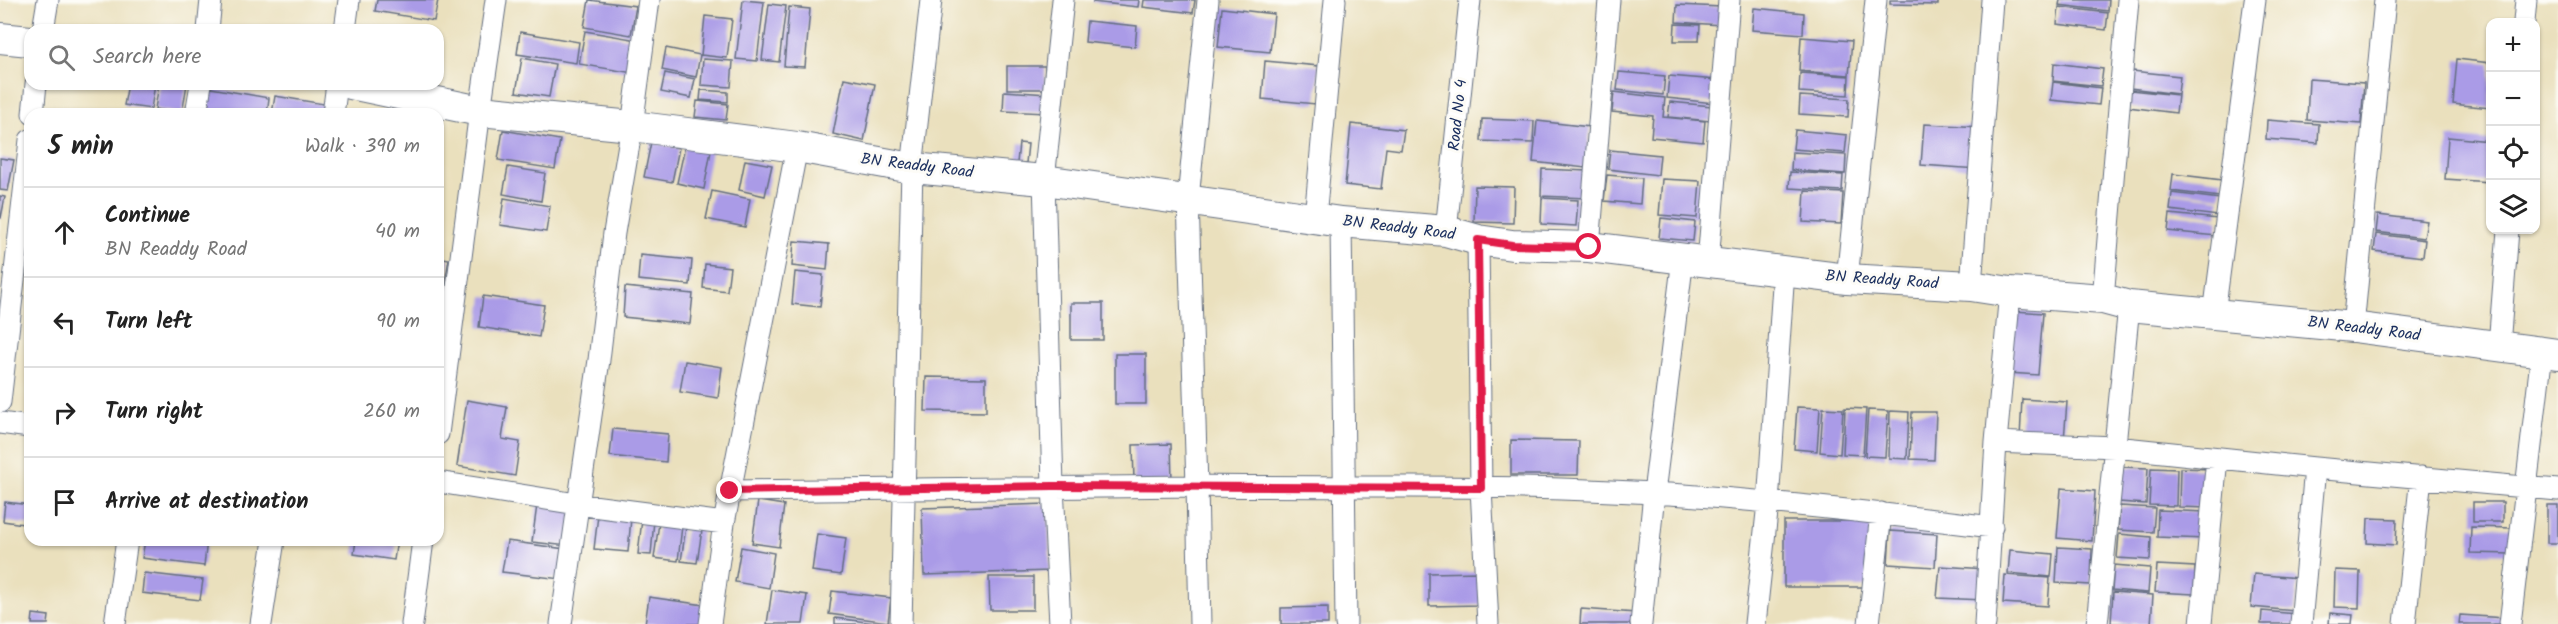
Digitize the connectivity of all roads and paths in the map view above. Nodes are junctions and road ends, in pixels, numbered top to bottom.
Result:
1 (48, 0) edge
2 (211, 0) edge
3 (350, 0) edge
4 (496, 0) edge
5 (649, 0) edge
6 (931, 0) edge
7 (1063, 0) edge
8 (1208, 0) edge
9 (1335, 0) edge
10 (1470, 0) edge
11 (1609, 0) edge
12 (1729, 0) edge
13 (1876, 0) edge
14 (1992, 0) edge
15 (2128, 0) edge
16 (2255, 0) edge
17 (2385, 0) edge
18 (2526, 0) edge
19 (2524, 18) edge
20 (44, 24) edge
21 (209, 24) edge
22 (346, 24) edge
23 (0, 38) edge
24 (24, 40) edge
25 (35, 90) edge
26 (200, 90) edge
27 (335, 90) edge
28 (380, 90) edge
29 (34, 108) edge
30 (197, 108) edge
31 (334, 108) edge
32 (480, 111) junction
33 (632, 126) junction
34 (797, 147) junction
35 (912, 168) junction
36 (1044, 180) junction
37 (24, 192) edge
38 (1188, 199) junction
39 (1328, 220) junction
40 (1446, 231) junction
41 (2508, 234) edge
42 (1478, 240) junction
43 (1589, 247) junction
44 (1696, 261) junction
45 (1784, 271) junction
46 (1847, 279) junction
47 (1971, 286) junction
48 (2010, 292) junction
49 (2116, 303) junction
50 (2214, 315) junction
51 (2354, 327) junction
52 (2499, 346) junction
53 (2550, 353) edge
54 (444, 388) edge
55 (0, 402) edge
56 (0, 423) edge
57 (24, 426) edge
58 (1996, 442) junction
59 (2115, 447) junction
60 (2217, 458) junction
61 (2315, 468) junction
62 (2421, 477) junction
63 (444, 483) edge
64 (1053, 486) junction
65 (1197, 486) junction
66 (2527, 486) junction
67 (903, 488) junction
68 (1343, 488) junction
69 (1481, 488) junction
70 (2558, 490) edge
71 (730, 491) junction
72 (1654, 493) junction
73 (1768, 503) junction
74 (577, 504) junction
75 (1881, 513) junction
76 (724, 523) junction
77 (1992, 527) junction
78 (126, 546) edge
79 (273, 546) edge
80 (422, 546) edge
81 (115, 624) edge
82 (261, 624) edge
83 (412, 624) edge
84 (561, 624) edge
85 (711, 624) edge
86 (901, 624) edge
87 (1060, 624) edge
88 (1200, 624) edge
89 (1346, 624) edge
90 (1488, 624) edge
91 (1641, 624) edge
92 (1755, 624) edge
93 (1869, 624) edge
94 (1984, 624) edge
95 (2097, 624) edge
96 (2201, 624) edge
97 (2301, 624) edge
98 (2405, 624) edge
99 (2510, 624) edge

1 - 20 street
2 - 21 street
3 - 22 street
4 - 32 street
5 - 33 street
6 - 35 street
7 - 36 street
8 - 38 street
9 - 39 street
10 - 40 street, Road No 4
11 - 43 street
12 - 44 street
13 - 46 street
14 - 47 street
15 - 49 street
16 - 50 street
17 - 51 street
18 - 19 street
23 - 24 street
25 - 29 street
26 - 30 street
27 - 31 street
28 - 32 street, BN Readdy Road
32 - 33 street, BN Readdy Road
32 - 54 street
33 - 34 street, BN Readdy Road
33 - 74 street
34 - 35 street, BN Readdy Road
34 - 71 street
35 - 36 street, BN Readdy Road
35 - 67 street
36 - 38 street, BN Readdy Road
36 - 64 street
37 - 55 street
38 - 39 street, BN Readdy Road
38 - 65 street
39 - 40 street, BN Readdy Road
39 - 68 street
40 - 42 street, BN Readdy Road
41 - 52 street
42 - 43 street, BN Readdy Road
42 - 69 street
43 - 44 street, BN Readdy Road
44 - 45 street, BN Readdy Road
44 - 72 street
45 - 46 street, BN Readdy Road
45 - 73 street
46 - 47 street, BN Readdy Road
47 - 48 street, BN Readdy Road
48 - 49 street, BN Readdy Road
48 - 58 street
49 - 50 street, BN Readdy Road
49 - 59 street
50 - 51 street, BN Readdy Road
51 - 52 street, BN Readdy Road
52 - 53 street, BN Readdy Road
53 - 66 street
56 - 57 street
58 - 59 street
58 - 77 street
59 - 60 street
59 - 95 street
60 - 61 street
60 - 96 street
61 - 62 street
61 - 97 street
62 - 66 street
62 - 98 street
63 - 74 street
64 - 65 street
64 - 67 street
64 - 87 street
65 - 68 street
65 - 88 street
66 - 70 street
66 - 99 street
67 - 71 street
67 - 86 street
68 - 69 street
68 - 89 street
69 - 72 street
69 - 90 street
71 - 76 street
72 - 73 street
72 - 91 street
73 - 75 street
73 - 92 street
74 - 76 street
74 - 84 street
75 - 77 street
75 - 93 street
76 - 85 street
77 - 94 street
78 - 81 street
79 - 82 street
80 - 83 street

